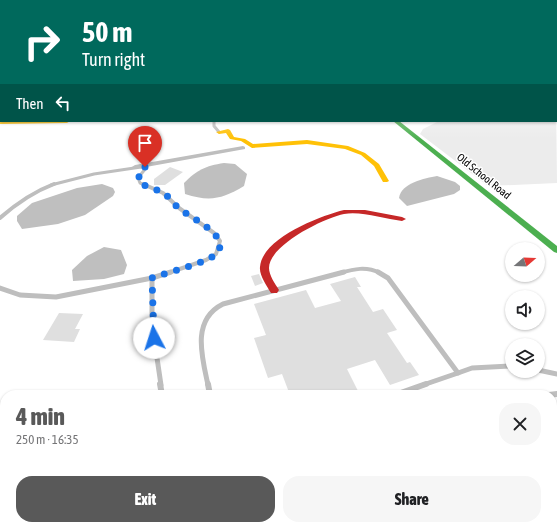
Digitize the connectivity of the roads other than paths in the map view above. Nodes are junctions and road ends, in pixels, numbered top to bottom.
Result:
1 (214, 122) edge
2 (397, 122) edge
3 (219, 132) joint
4 (243, 148) dead end
5 (135, 168) junction
6 (385, 181) dead end
7 (0, 218) edge
8 (402, 219) dead end
9 (557, 250) edge
10 (152, 278) junction
11 (0, 288) edge
12 (274, 290) junction
13 (505, 366) edge
14 (545, 371) edge
15 (458, 373) junction
16 (557, 374) edge
17 (161, 390) edge
18 (209, 390) edge
19 (416, 390) edge

1 - 3 lane
2 - 9 street, Old School Road
3 - 6 street
4 - 5 street
5 - 7 lane
5 - 10 lane
8 - 12 street
10 - 11 lane
10 - 17 lane
12 - 15 lane
12 - 18 lane
13 - 15 lane
14 - 16 lane
15 - 19 lane

